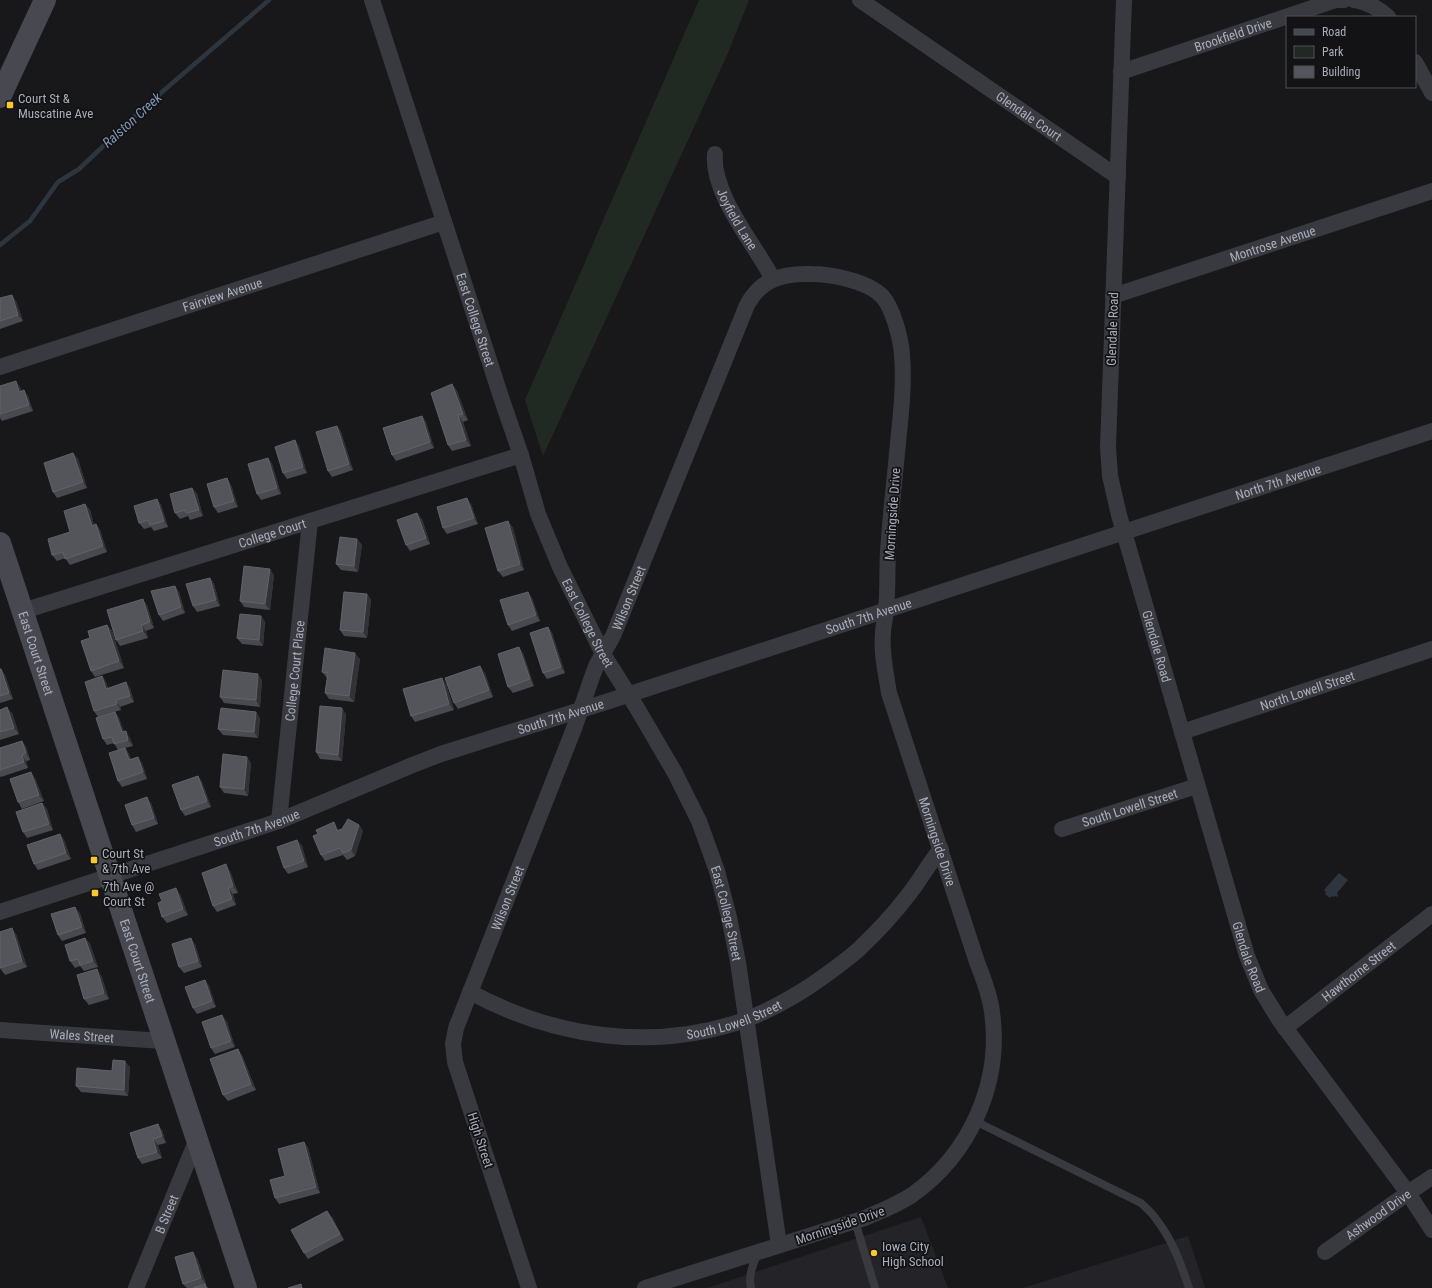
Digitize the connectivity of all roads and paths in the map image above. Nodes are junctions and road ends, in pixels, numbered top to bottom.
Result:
1 (45, 0) edge
2 (372, 0) edge
3 (860, 0) edge
4 (1124, 0) edge
5 (1344, 0) edge
6 (1354, 0) edge
7 (1288, 16) edge
8 (1387, 16) edge
9 (1286, 17) edge
10 (1416, 64) edge
11 (1121, 72) junction
12 (1432, 93) edge
13 (0, 97) edge
14 (715, 154) dead end
15 (1118, 177) junction
16 (1432, 191) edge
17 (444, 222) junction
18 (773, 279) junction
19 (1113, 296) junction
20 (0, 367) edge
21 (1432, 432) edge
22 (521, 455) junction
23 (310, 521) junction
24 (1124, 531) junction
25 (0, 543) edge
26 (886, 610) junction
27 (23, 611) junction
28 (1432, 649) edge
29 (603, 654) junction
30 (628, 694) junction
31 (581, 710) junction
32 (1182, 732) junction
33 (1197, 786) junction
34 (279, 821) junction
35 (1062, 829) dead end
36 (941, 849) junction
37 (110, 876) junction
38 (0, 912) edge
39 (1432, 914) edge
40 (470, 992) junction
41 (746, 1019) junction
42 (1285, 1028) junction
43 (0, 1030) edge
44 (163, 1041) junction
45 (975, 1121) junction
46 (197, 1139) junction
47 (1432, 1177) edge
48 (1408, 1193) junction
49 (855, 1221) junction
50 (1432, 1230) edge
51 (779, 1245) junction
52 (758, 1252) junction
53 (1325, 1252) dead end
54 (136, 1288) edge
55 (246, 1288) edge
56 (529, 1288) edge
57 (645, 1288) edge
58 (751, 1288) edge
59 (875, 1288) edge
60 (1188, 1288) edge

1 - 13 street
2 - 17 street, East College Street
3 - 15 street, Glendale Court
4 - 11 street, Glendale Road
5 - 7 street, Brookfield Drive
6 - 8 street
9 - 11 street, Brookfield Drive
10 - 12 street
11 - 15 street, Glendale Road
14 - 18 street, Joyfield Lane
15 - 19 street, Glendale Road
16 - 19 street, Montrose Avenue
17 - 20 street, Fairview Avenue
17 - 22 street, East College Street
18 - 26 street, Morningside Drive
18 - 29 street, Wilson Street
19 - 24 street, Glendale Road
21 - 24 street, North 7th Avenue
22 - 23 street, College Court
22 - 29 street, East College Street
23 - 27 street, College Court
23 - 34 street, College Court Place
24 - 26 street, South 7th Avenue
24 - 32 street, Glendale Road
25 - 27 street, East Court Street
26 - 30 street, South 7th Avenue
26 - 36 street, Morningside Drive
27 - 37 street, East Court Street
28 - 32 street, North Lowell Street
29 - 30 street, East College Street
29 - 31 street, Wilson Street
30 - 31 street, South 7th Avenue
30 - 41 street, East College Street
31 - 34 street, South 7th Avenue
31 - 40 street, Wilson Street
32 - 33 street, Glendale Road
33 - 35 street, South Lowell Street
33 - 42 street, Glendale Road
34 - 37 street, South 7th Avenue
36 - 41 street, South Lowell Street
36 - 45 street, Morningside Drive
37 - 38 street, South 7th Avenue
37 - 44 street, East Court Street
39 - 42 street, Hawthorne Street
40 - 41 street, South Lowell Street
40 - 56 street, High Street
41 - 51 street, East College Street
42 - 48 street, Glendale Road
43 - 44 street, Wales Street
44 - 46 street, East Court Street
45 - 49 street, Morningside Drive
45 - 60 lane
46 - 54 street, B Street
46 - 55 street, East Court Street
47 - 48 street, Ashwood Drive
48 - 50 street, Glendale Road
48 - 53 street, Ashwood Drive
49 - 51 street, Morningside Drive
49 - 59 lane
51 - 52 street, Morningside Drive
52 - 57 street, Morningside Drive
52 - 58 lane

